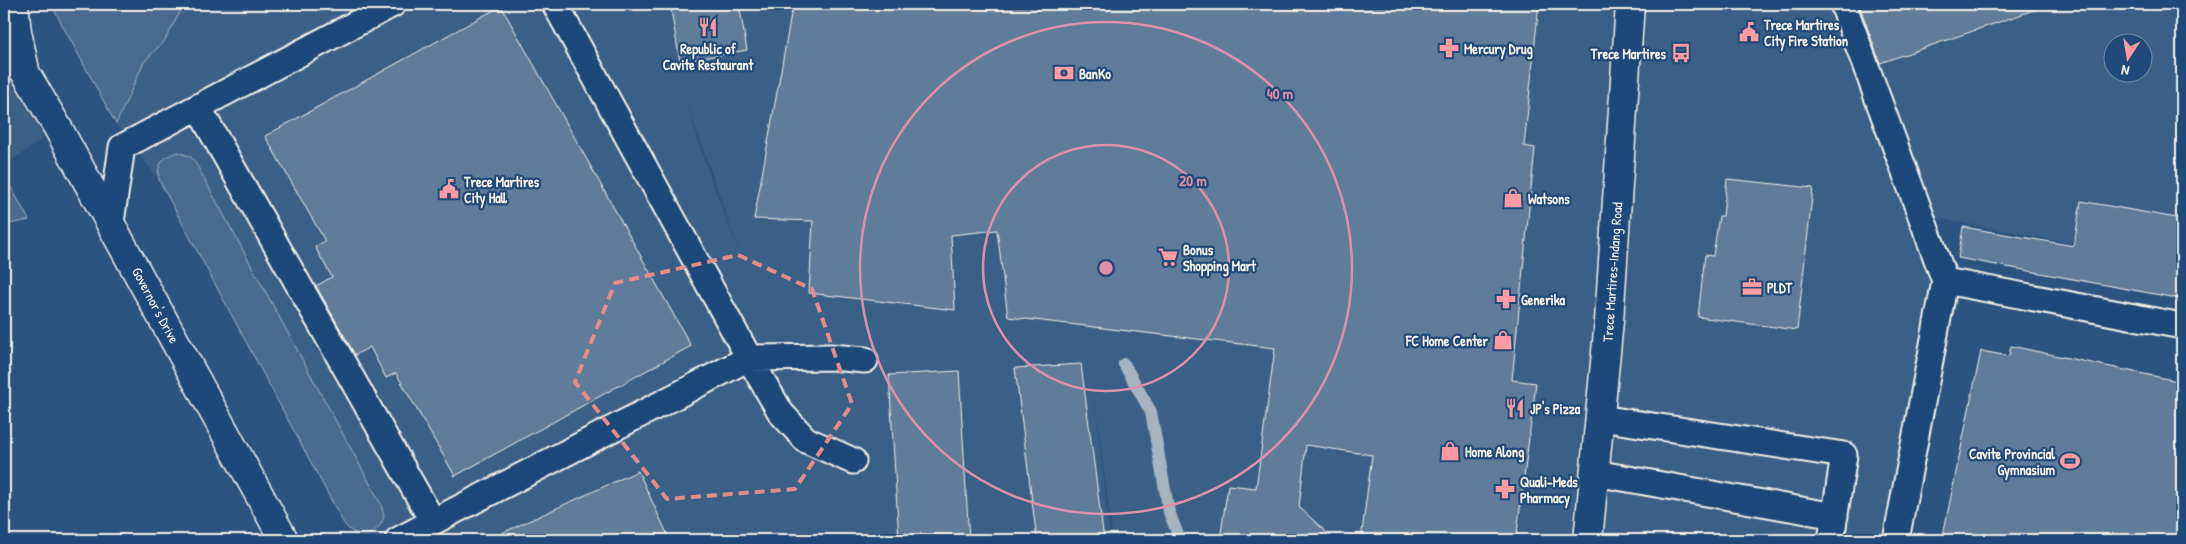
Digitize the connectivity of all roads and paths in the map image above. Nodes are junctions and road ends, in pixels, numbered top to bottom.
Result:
1 (14, 4) edge
2 (393, 4) edge
3 (555, 4) edge
4 (1630, 4) edge
5 (1843, 4) edge
6 (4, 47) edge
7 (25, 72) junction
8 (198, 107) junction
9 (111, 222) junction
10 (1945, 281) junction
11 (2182, 326) edge
12 (749, 358) junction
13 (865, 360) dead end
14 (1600, 418) junction
15 (853, 461) dead end
16 (1595, 473) junction
17 (1835, 516) junction
18 (433, 522) junction
19 (284, 540) edge
20 (398, 540) edge
21 (1588, 540) edge
22 (1831, 540) edge
23 (1896, 540) edge

1 - 7 main road, Governor's Drive
2 - 8 lane
3 - 12 lane
4 - 14 main road, Trece Martires-Indang Road
5 - 10 lane
6 - 7 main road, Governor's Drive
7 - 9 main road, Governor's Drive
8 - 9 lane
8 - 18 lane
9 - 19 main road, Governor's Drive
10 - 11 lane
10 - 23 lane
12 - 13 lane
12 - 15 lane
12 - 18 lane
14 - 16 main road, Trece Martires-Indang Road
14 - 17 lane
16 - 17 lane
16 - 21 main road, Trece Martires-Indang Road
17 - 22 lane
18 - 20 lane

